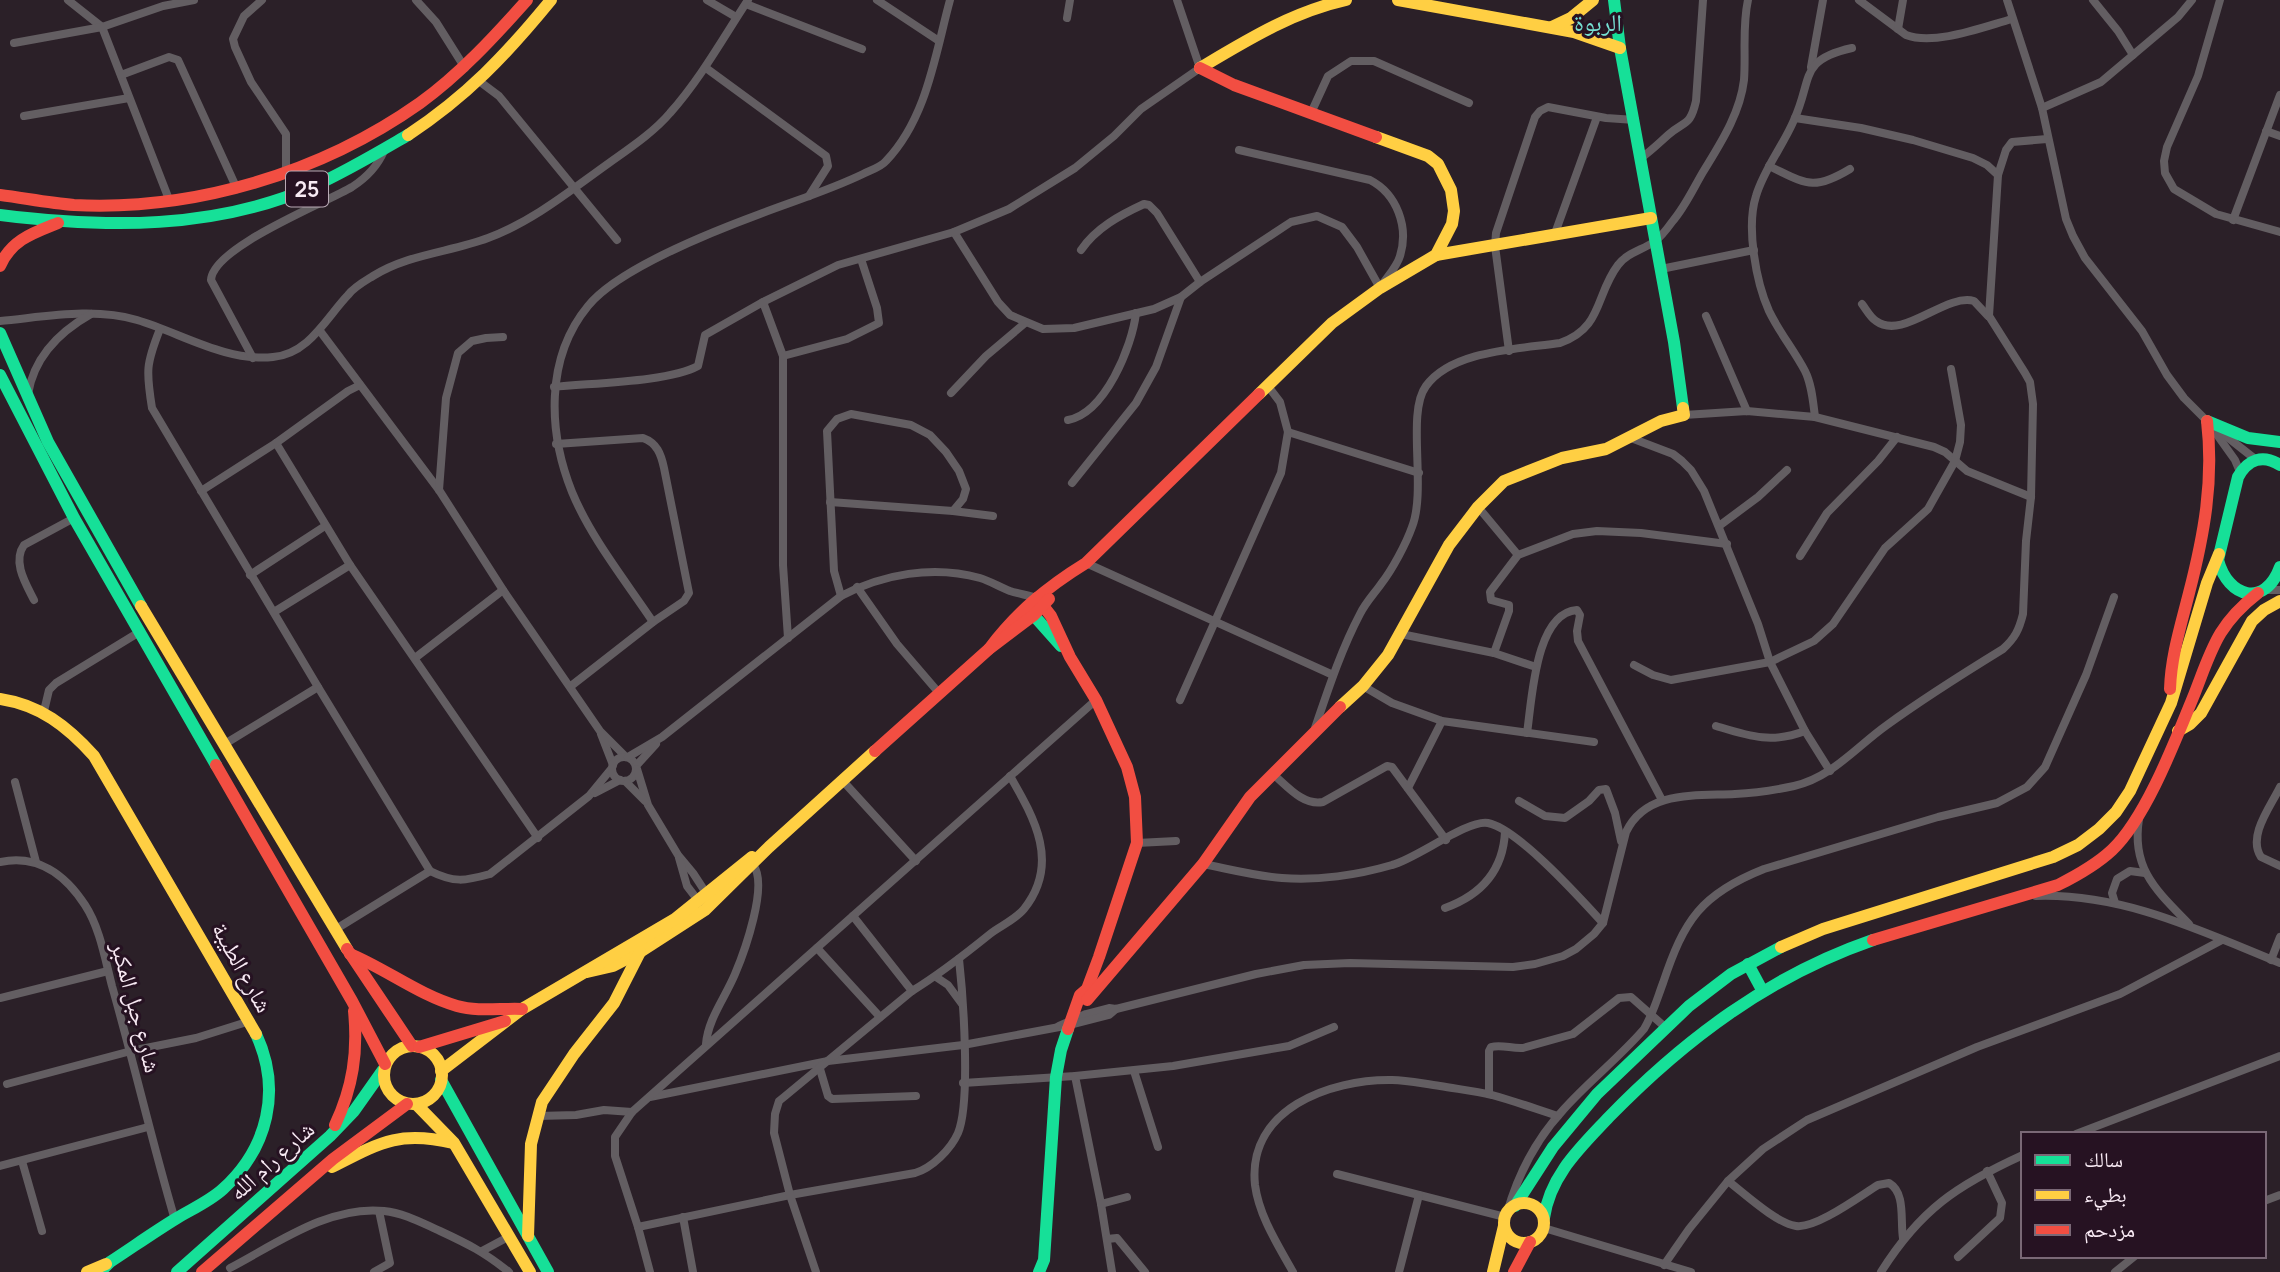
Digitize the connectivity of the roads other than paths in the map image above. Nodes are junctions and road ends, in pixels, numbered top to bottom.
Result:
1 (68, 0) edge
2 (194, 0) edge
3 (262, 0) edge
4 (416, 0) edge
5 (527, 0) edge
6 (551, 0) edge
7 (707, 0) edge
8 (877, 0) edge
9 (950, 0) edge
10 (1070, 0) edge
11 (1177, 0) edge
12 (1346, 0) edge
13 (1398, 0) edge
14 (1404, 0) edge
15 (1593, 0) edge
16 (1614, 0) edge
17 (1703, 0) edge
18 (1748, 0) edge
19 (1823, 0) edge
20 (1858, 0) edge
21 (1903, 0) edge
22 (2007, 0) edge
23 (2093, 0) edge
24 (2192, 0) edge
25 (2220, 0) edge
26 (747, 2) edge
27 (1323, 2) edge
28 (736, 17) junction
29 (1067, 18) dead end
30 (2012, 19) junction
31 (102, 27) junction
32 (1551, 27) junction
33 (1898, 29) junction
34 (939, 41) junction
35 (14, 43) dead end
36 (1620, 48) junction
37 (1852, 48) dead end
38 (862, 49) dead end
39 (2133, 55) junction
40 (1811, 67) junction
41 (465, 68) junction
42 (706, 68) junction
43 (1200, 68) junction
44 (121, 75) junction
45 (479, 81) junction
46 (2280, 95) edge
47 (129, 98) junction
48 (1469, 103) dead end
49 (2042, 108) junction
50 (1311, 113) junction
51 (24, 116) dead end
52 (1597, 117) junction
53 (1795, 118) junction
54 (1635, 120) junction
55 (2266, 131) junction
56 (2280, 136) edge
57 (2048, 139) junction
58 (384, 150) junction
59 (1239, 150) dead end
60 (1641, 159) junction
61 (1769, 166) junction
62 (1850, 169) dead end
63 (286, 174) junction
64 (1998, 175) junction
65 (575, 187) junction
66 (236, 189) junction
67 (0, 195) edge
68 (809, 196) junction
69 (170, 202) junction
70 (0, 215) edge
71 (1651, 218) junction
72 (2232, 220) junction
73 (60, 222) junction
74 (954, 232) junction
75 (2280, 232) edge
76 (1554, 236) junction
77 (617, 240) dead end
78 (1656, 241) junction
79 (1495, 246) junction
80 (1082, 250) dead end
81 (1754, 250) junction
82 (1436, 255) junction
83 (860, 258) junction
84 (0, 266) edge
85 (1661, 269) junction
86 (1200, 282) junction
87 (1380, 288) junction
88 (1181, 297) junction
89 (763, 302) junction
90 (1862, 304) dead end
91 (94, 313) junction
92 (1136, 313) junction
93 (1706, 316) dead end
94 (1989, 316) junction
95 (0, 321) edge
96 (1025, 323) junction
97 (160, 329) junction
98 (320, 331) junction
99 (0, 333) edge
100 (503, 337) dead end
101 (1509, 351) junction
102 (783, 356) junction
103 (253, 358) junction
104 (1951, 369) dead end
105 (1, 379) edge
106 (360, 385) junction
107 (1267, 385) junction
108 (554, 387) junction
109 (951, 393) dead end
110 (28, 399) junction
111 (1747, 411) junction
112 (1684, 415) junction
113 (1815, 417) junction
114 (1068, 420) dead end
115 (2207, 421) junction
116 (1288, 432) junction
117 (1897, 437) junction
118 (1631, 438) junction
119 (2280, 442) edge
120 (276, 443) junction
121 (556, 444) junction
122 (2256, 459) junction
123 (1955, 461) junction
124 (2280, 466) edge
125 (1787, 470) dead end
126 (2240, 472) junction
127 (1419, 473) junction
128 (1072, 483) dead end
129 (439, 490) junction
130 (201, 491) junction
131 (2031, 497) junction
132 (830, 502) junction
133 (1478, 507) junction
134 (953, 511) junction
135 (993, 516) dead end
136 (74, 518) junction
137 (325, 526) junction
138 (1719, 526) junction
139 (1727, 544) junction
140 (2219, 554) junction
141 (1518, 555) junction
142 (1800, 556) dead end
143 (1086, 563) junction
144 (350, 565) junction
145 (2280, 567) edge
146 (250, 575) junction
147 (857, 587) junction
148 (503, 590) junction
149 (2280, 590) edge
150 (2261, 592) junction
151 (841, 596) junction
152 (2114, 597) dead end
153 (34, 600) dead end
154 (2280, 601) edge
155 (1033, 604) junction
156 (274, 612) junction
157 (1217, 621) junction
158 (653, 622) junction
159 (141, 631) junction
160 (1401, 634) junction
161 (788, 638) junction
162 (1494, 653) junction
163 (415, 658) junction
164 (1770, 662) junction
165 (1634, 664) dead end
166 (1536, 667) junction
167 (1333, 675) junction
168 (571, 686) junction
169 (1363, 686) junction
170 (318, 687) junction
171 (939, 693) junction
172 (0, 699) edge
173 (1096, 700) junction
174 (1180, 700) dead end
175 (2171, 703) junction
176 (44, 711) junction
177 (1442, 721) junction
178 (1716, 726) dead end
179 (600, 731) junction
180 (1314, 731) junction
181 (1805, 731) junction
182 (2178, 731) junction
183 (1527, 733) junction
184 (662, 737) junction
185 (1594, 742) dead end
186 (223, 745) junction
187 (627, 757) junction
188 (612, 767) junction
189 (636, 768) junction
190 (1830, 771) junction
191 (1273, 774) junction
192 (1010, 776) junction
193 (842, 780) junction
194 (622, 781) junction
195 (15, 782) dead end
196 (2280, 787) edge
197 (1408, 788) junction
198 (589, 796) junction
199 (1662, 800) junction
200 (1519, 801) dead end
201 (648, 804) junction
202 (2139, 816) junction
203 (1505, 832) junction
204 (537, 838) junction
205 (1446, 839) junction
206 (1177, 841) dead end
207 (1137, 844) junction
208 (1622, 844) junction
209 (769, 847) junction
210 (916, 860) junction
211 (0, 862) edge
212 (36, 862) junction
213 (1203, 864) junction
214 (753, 865) junction
215 (2280, 866) edge
216 (430, 871) junction
217 (2145, 873) junction
218 (2018, 897) junction
219 (705, 901) junction
220 (2115, 903) junction
221 (1445, 908) dead end
222 (853, 916) junction
223 (1602, 923) junction
224 (2191, 926) junction
225 (337, 929) junction
226 (2280, 937) edge
227 (2222, 940) junction
228 (817, 948) junction
229 (640, 952) junction
230 (1129, 952) junction
231 (350, 954) junction
232 (959, 959) junction
233 (1098, 961) junction
234 (2276, 962) edge
235 (1748, 964) junction
236 (1116, 968) junction
237 (108, 971) junction
238 (587, 972) junction
239 (936, 977) junction
240 (1762, 990) junction
241 (912, 991) junction
242 (1087, 994) junction
243 (0, 998) edge
244 (352, 1001) junction
245 (962, 1004) junction
246 (522, 1009) junction
247 (1653, 1015) junction
248 (880, 1017) junction
249 (508, 1020) junction
250 (250, 1021) junction
251 (1072, 1022) junction
252 (1334, 1027) dead end
253 (1665, 1027) junction
254 (706, 1044) junction
255 (963, 1045) junction
256 (415, 1046) junction
257 (131, 1051) junction
258 (2280, 1056) edge
259 (828, 1061) junction
260 (384, 1067) junction
261 (820, 1069) junction
262 (1134, 1071) junction
263 (441, 1076) junction
264 (1075, 1076) junction
265 (1056, 1077) junction
266 (963, 1083) junction
267 (7, 1084) dead end
268 (1489, 1094) junction
269 (916, 1096) dead end
270 (647, 1098) junction
271 (412, 1104) junction
272 (632, 1112) junction
273 (538, 1116) junction
274 (1558, 1116) junction
275 (148, 1127) junction
276 (2081, 1132) edge
277 (330, 1136) junction
278 (454, 1143) junction
279 (1158, 1147) dead end
280 (2021, 1155) edge
281 (22, 1161) junction
282 (0, 1166) edge
283 (1987, 1171) junction
284 (1337, 1174) dead end
285 (310, 1178) junction
286 (1728, 1181) junction
287 (790, 1195) junction
288 (1419, 1195) junction
289 (1128, 1197) dead end
290 (1101, 1204) junction
291 (379, 1211) junction
292 (1508, 1215) junction
293 (683, 1217) junction
294 (175, 1220) junction
295 (1544, 1223) junction
296 (638, 1227) junction
297 (42, 1231) dead end
298 (510, 1236) junction
299 (528, 1236) junction
300 (1903, 1238) junction
301 (1107, 1239) junction
302 (1530, 1242) junction
303 (482, 1251) junction
304 (1958, 1257) dead end
305 (218, 1258) junction
306 (2132, 1258) edge
307 (110, 1262) junction
308 (1664, 1265) junction
309 (231, 1270) edge
310 (87, 1272) edge
311 (100, 1272) edge
312 (177, 1272) edge
313 (201, 1272) edge
314 (374, 1272) edge
315 (509, 1272) edge
316 (530, 1272) edge
317 (548, 1272) edge
318 (650, 1272) edge
319 (693, 1272) edge
320 (816, 1272) edge
321 (1039, 1272) edge
322 (1112, 1272) edge
323 (1145, 1272) edge
324 (1293, 1272) edge
325 (1399, 1272) edge
326 (1493, 1272) edge
327 (1514, 1272) edge
328 (1691, 1272) edge
329 (1881, 1272) edge
330 (2115, 1272) edge

1 - 31 street
2 - 31 street
3 - 63 street
4 - 41 street
5 - 41 street, 25
6 - 45 street, 25
7 - 28 street
8 - 34 street
9 - 34 street
10 - 29 street
11 - 43 street
12 - 27 street
13 - 14 street
14 - 32 street
15 - 32 street
16 - 36 street
17 - 60 street
18 - 78 street
19 - 40 street
20 - 33 street
21 - 33 street
22 - 30 street
23 - 39 street
24 - 39 street
25 - 72 street
26 - 28 street
26 - 38 street
27 - 43 street
28 - 42 street
30 - 33 street
30 - 49 street
31 - 35 street
31 - 44 street
32 - 36 street
34 - 68 street
36 - 54 street
37 - 40 street
39 - 49 street
40 - 53 street
41 - 63 street, 25
42 - 65 street
42 - 68 street
43 - 50 street
43 - 74 street
44 - 47 street
44 - 66 street
45 - 58 street, 25
45 - 65 street
46 - 55 street
47 - 51 street
47 - 69 street
48 - 50 street
49 - 57 street
50 - 82 street
52 - 54 street
52 - 76 street
52 - 79 street
53 - 61 street
53 - 64 street
54 - 60 street
55 - 56 street
55 - 72 street
57 - 64 street
57 - 115 street
58 - 73 street, 25
58 - 103 street
59 - 87 street
60 - 71 street
61 - 62 street
61 - 81 street
63 - 66 street, 25
64 - 94 street
65 - 77 street
65 - 98 street
66 - 69 street, 25
67 - 69 street, 25
68 - 108 street
70 - 73 street, 25
71 - 76 street
71 - 78 street
72 - 75 street
73 - 84 street
74 - 83 street
74 - 96 street
76 - 79 street
78 - 85 street
78 - 101 street
79 - 82 street
79 - 101 street
80 - 86 street
81 - 85 street
81 - 113 street
82 - 87 street
83 - 89 street
83 - 102 street
85 - 112 street
86 - 87 street
86 - 88 street
87 - 107 street
88 - 92 street
88 - 128 street
89 - 102 street
89 - 108 street
90 - 94 street
91 - 95 street
91 - 97 street
91 - 110 street
92 - 96 street
92 - 114 street
93 - 111 street
94 - 131 street
96 - 109 street
97 - 103 street
97 - 130 street
98 - 103 street
98 - 106 street
99 - 110 street
100 - 129 street
101 - 127 street
102 - 161 street
104 - 123 street
105 - 136 street
106 - 120 street
106 - 129 street
107 - 116 street
107 - 143 street
108 - 121 street
110 - 186 street
111 - 112 street
111 - 113 street
112 - 118 street
113 - 117 street
115 - 119 street
115 - 122 street
115 - 126 street
115 - 175 street
116 - 127 street
116 - 157 street
117 - 123 street
117 - 142 street
118 - 133 street
118 - 138 street
120 - 130 street
120 - 137 street
121 - 158 street
121 - 158 street
122 - 124 street
122 - 126 street
123 - 131 street
123 - 164 street
125 - 138 street
126 - 140 street
127 - 167 street
129 - 148 street
130 - 146 street
131 - 190 street
132 - 134 street
132 - 134 street
132 - 151 street
133 - 141 street
133 - 160 street
134 - 135 street
136 - 153 street
136 - 159 street
137 - 144 street
137 - 146 street
138 - 139 street
139 - 141 street
139 - 164 street
140 - 150 street
140 - 175 street
141 - 162 street
143 - 155 street
143 - 157 street
144 - 156 street
144 - 163 street
145 - 150 street
146 - 156 street
147 - 151 street
147 - 155 street
147 - 171 street
148 - 163 street
148 - 168 street
149 - 150 street
150 - 182 street
151 - 161 street
152 - 247 street
154 - 182 street
155 - 171 street
155 - 173 street
156 - 170 street
157 - 167 street
157 - 174 street
158 - 168 street
159 - 176 street
159 - 244 street
160 - 162 street
160 - 169 street
161 - 184 street
162 - 166 street
163 - 204 street
164 - 165 street
164 - 181 street
166 - 183 street
166 - 199 street
167 - 180 street
168 - 179 street
169 - 177 street
169 - 180 street
170 - 186 street
170 - 216 street
171 - 193 street
172 - 176 street, شارع الطيبة
173 - 192 street
173 - 207 street
175 - 235 street
176 - 250 street, شارع الطيبة
177 - 183 street
177 - 197 street
178 - 181 street
179 - 187 street
179 - 188 street
180 - 191 street
181 - 190 street
182 - 202 street
183 - 185 street
184 - 187 street
184 - 189 street
186 - 225 street
187 - 188 street
187 - 189 street
188 - 194 street
188 - 198 street
189 - 194 street
189 - 201 street
190 - 199 street
191 - 197 street
191 - 213 street
192 - 210 street
192 - 232 street
193 - 209 street
193 - 210 street
194 - 198 street
194 - 201 street
195 - 212 street
196 - 215 street
197 - 205 street
198 - 204 street
199 - 208 street
200 - 208 street
201 - 219 street
202 - 217 street
202 - 218 street
203 - 205 street
203 - 221 street
203 - 223 street
204 - 216 street
205 - 213 street
206 - 207 street
207 - 233 street
208 - 223 street
209 - 214 street
209 - 219 street
210 - 222 street
211 - 212 street
212 - 237 street, شارع جبل المكبر
213 - 230 street
214 - 219 street
214 - 254 street
216 - 225 street
217 - 220 street
217 - 224 street
218 - 220 street
218 - 240 street
219 - 229 street
219 - 238 street
220 - 224 street
222 - 228 street
222 - 241 street
223 - 251 street
224 - 227 street
225 - 231 street
226 - 234 street
227 - 234 street
227 - 286 street
228 - 248 street
228 - 254 street
229 - 238 street
229 - 273 street
230 - 233 street
230 - 236 street
231 - 246 street
231 - 256 street
232 - 239 street
232 - 245 street
233 - 236 street
233 - 242 street
235 - 240 street
235 - 253 street
236 - 242 street
237 - 243 street
237 - 257 street, شارع جبل المكبر
238 - 246 street
239 - 241 street
239 - 245 street
240 - 295 street
241 - 248 street
242 - 251 street
244 - 260 street
244 - 277 street
245 - 255 street
246 - 249 street
247 - 253 street
247 - 268 street
247 - 274 street
248 - 259 street
249 - 256 street
249 - 263 street
250 - 257 street
250 - 294 street, شارع الطيبة
251 - 255 street
251 - 265 street
252 - 262 street
253 - 292 street
254 - 270 street
255 - 259 street
255 - 266 street
256 - 260 street
256 - 263 street
257 - 267 street
257 - 275 street, شارع جبل المكبر
258 - 276 street
259 - 261 street
259 - 270 street
260 - 271 street
260 - 277 street, شارع رام الله
261 - 269 street
261 - 287 street
262 - 264 street
262 - 279 street
263 - 271 street
263 - 299 street
264 - 265 street
264 - 290 street
265 - 266 street
265 - 321 street
266 - 287 street
268 - 274 street
268 - 324 street
270 - 272 street
271 - 278 street
271 - 285 street, شارع رام الله
272 - 273 street
272 - 296 street
273 - 299 street
274 - 292 street
275 - 281 street
275 - 294 street, شارع جبل المكبر
277 - 312 street, شارع رام الله
278 - 285 street
278 - 298 street
280 - 283 street
281 - 282 street
281 - 297 street
283 - 300 street
283 - 304 street
284 - 288 street
285 - 305 street, شارع رام الله
286 - 300 street
286 - 308 street
287 - 293 street
287 - 320 street
288 - 292 street
288 - 325 street
289 - 290 street
290 - 301 street
291 - 303 street
291 - 309 street
291 - 314 street
292 - 295 street
292 - 302 street
292 - 326 street
293 - 296 street
293 - 319 street
294 - 307 street, شارع الطيبة
295 - 302 street
295 - 308 street
296 - 318 street
298 - 303 street
298 - 316 street
299 - 317 street
300 - 329 street
301 - 322 street
301 - 323 street
302 - 327 street
303 - 315 street
305 - 309 street
305 - 313 street, شارع رام الله
306 - 330 street
307 - 310 street, شارع الطيبة
307 - 311 street, شارع الطيبة
308 - 328 street

